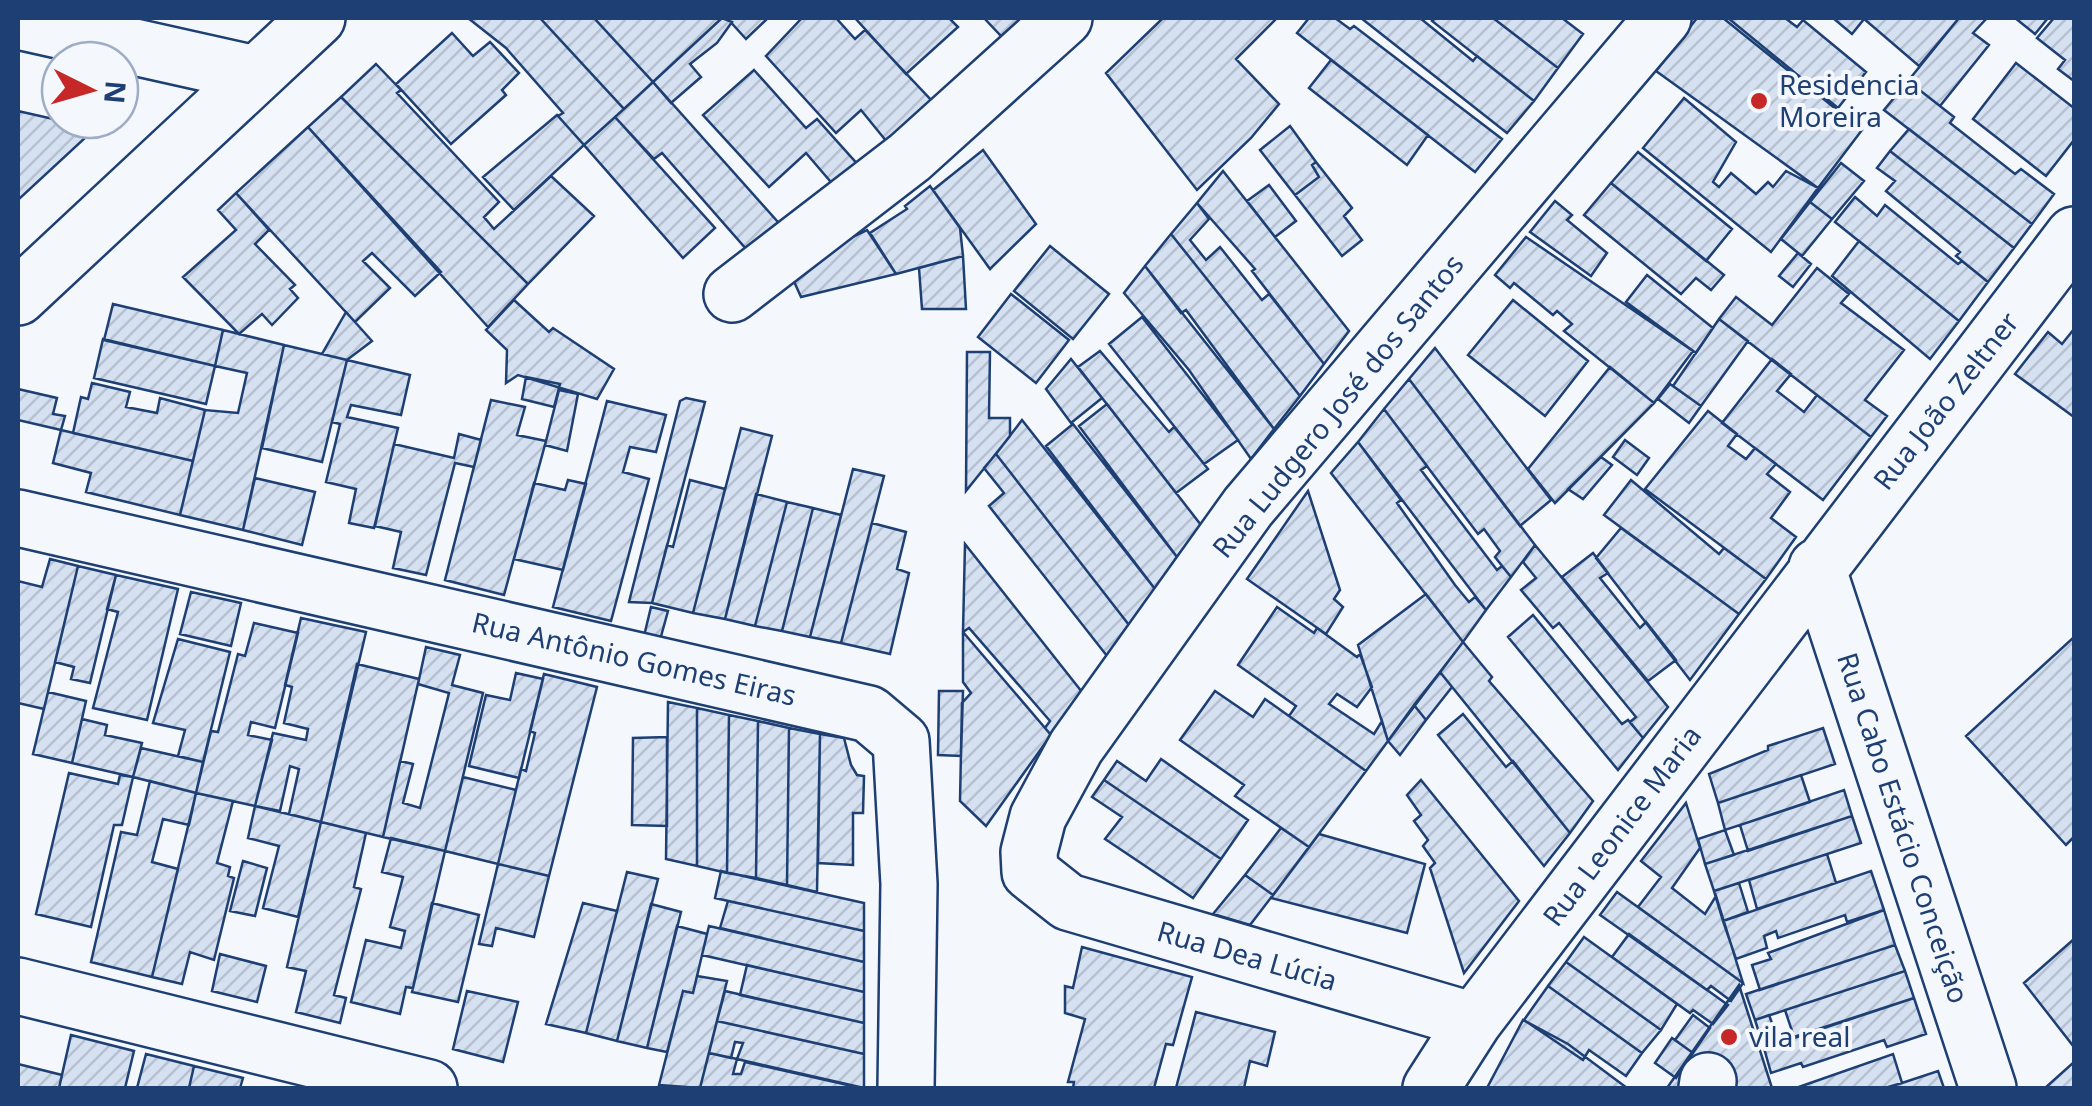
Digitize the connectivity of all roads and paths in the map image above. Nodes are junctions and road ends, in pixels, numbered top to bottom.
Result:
1 (317, 18) edge
2 (1064, 18) edge
3 (1663, 18) edge
4 (18, 20) edge
5 (254, 74) junction
6 (2074, 235) edge
7 (732, 294) dead end
8 (18, 296) edge
9 (18, 518) edge
10 (1817, 567) junction
11 (1030, 872) joint
12 (18, 986) edge
13 (1474, 1020) junction
14 (429, 1088) edge
15 (906, 1088) edge
16 (1431, 1088) edge
17 (1988, 1088) edge

1 - 5 street
2 - 7 street
3 - 11 street, Rua Ludgero José dos Santos
4 - 5 street
5 - 8 street
6 - 10 street, Rua João Zeltner
9 - 15 street, Rua Antônio Gomes Eiras
10 - 13 street, Rua Leonice Maria
10 - 17 street, Rua Cabo Estácio Conceição
11 - 13 street, Rua Dea Lúcia
12 - 14 street
13 - 16 street, Rua Leonice Maria

